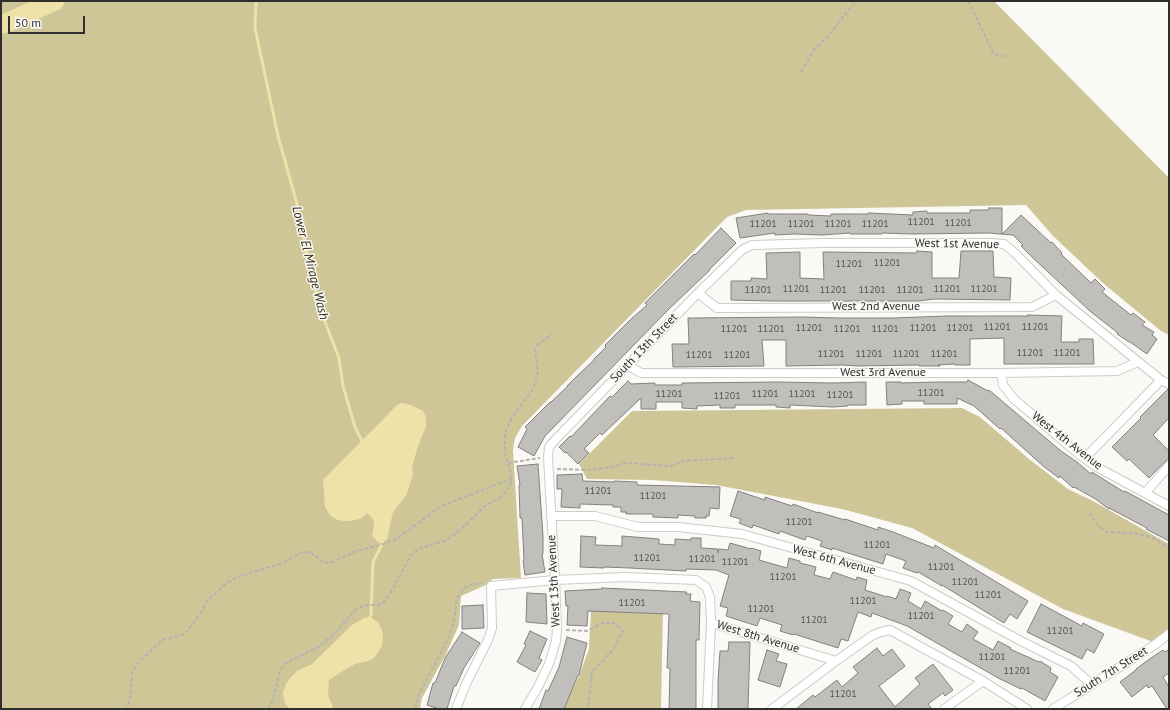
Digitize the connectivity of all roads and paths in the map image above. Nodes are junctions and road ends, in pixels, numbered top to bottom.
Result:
1 (857, 1) edge
2 (968, 1) edge
3 (1006, 57) dead end
4 (801, 72) dead end
5 (742, 250) joint
6 (698, 294) junction
7 (1056, 295) junction
8 (552, 334) dead end
9 (1138, 362) junction
10 (627, 365) junction
11 (1001, 373) junction
12 (1161, 380) junction
13 (1169, 384) edge
14 (549, 447) joint
15 (548, 457) junction
16 (733, 458) dead end
17 (1085, 458) junction
18 (508, 463) junction
19 (1169, 466) edge
20 (548, 471) junction
21 (511, 479) junction
22 (1145, 493) junction
23 (1169, 506) edge
24 (1089, 513) dead end
25 (551, 516) junction
26 (1169, 548) edge
27 (555, 580) junction
28 (491, 586) junction
29 (711, 623) junction
30 (557, 629) junction
31 (1169, 634) edge
32 (836, 661) junction
33 (983, 681) junction
34 (1091, 684) junction
35 (124, 709) edge
36 (268, 709) edge
37 (415, 709) edge
38 (456, 709) edge
39 (525, 709) edge
40 (588, 709) edge
41 (707, 709) edge
42 (772, 709) edge
43 (944, 709) edge
44 (1027, 709) edge
45 (1053, 709) edge

1 - 4 path
2 - 3 path
5 - 6 street, South 13th Street
5 - 7 street, West 1st Avenue
6 - 7 street, West 2nd Avenue
6 - 10 street, South 13th Street
7 - 9 street, West 1st Avenue
8 - 18 path
9 - 11 street, West 3rd Avenue
9 - 12 street, West 1st Avenue
10 - 11 street, West 3rd Avenue
10 - 14 street, South 13th Street
11 - 17 street, West 4th Avenue
12 - 13 street, West 1st Avenue
12 - 17 street
14 - 15 street, West 13th Avenue
15 - 18 path
15 - 20 street, West 13th Avenue
16 - 20 path
17 - 22 street, West 4th Avenue
18 - 21 path
19 - 22 street
20 - 25 street, West 13th Avenue
21 - 35 path
21 - 36 path
22 - 23 street, West 4th Avenue
24 - 26 path
25 - 27 street, West 13th Avenue
25 - 34 street, West 6th Avenue
27 - 28 street, West 8th Avenue
27 - 29 street, West 8th Avenue
27 - 30 street, West 13th Avenue
28 - 37 path
28 - 38 street
29 - 32 street, West 8th Avenue
29 - 41 street
30 - 39 street, West 13th Avenue
30 - 40 path
31 - 34 street, South 7th Street
32 - 33 street
32 - 42 street
33 - 43 street
33 - 44 street
34 - 45 street, South 7th Street

